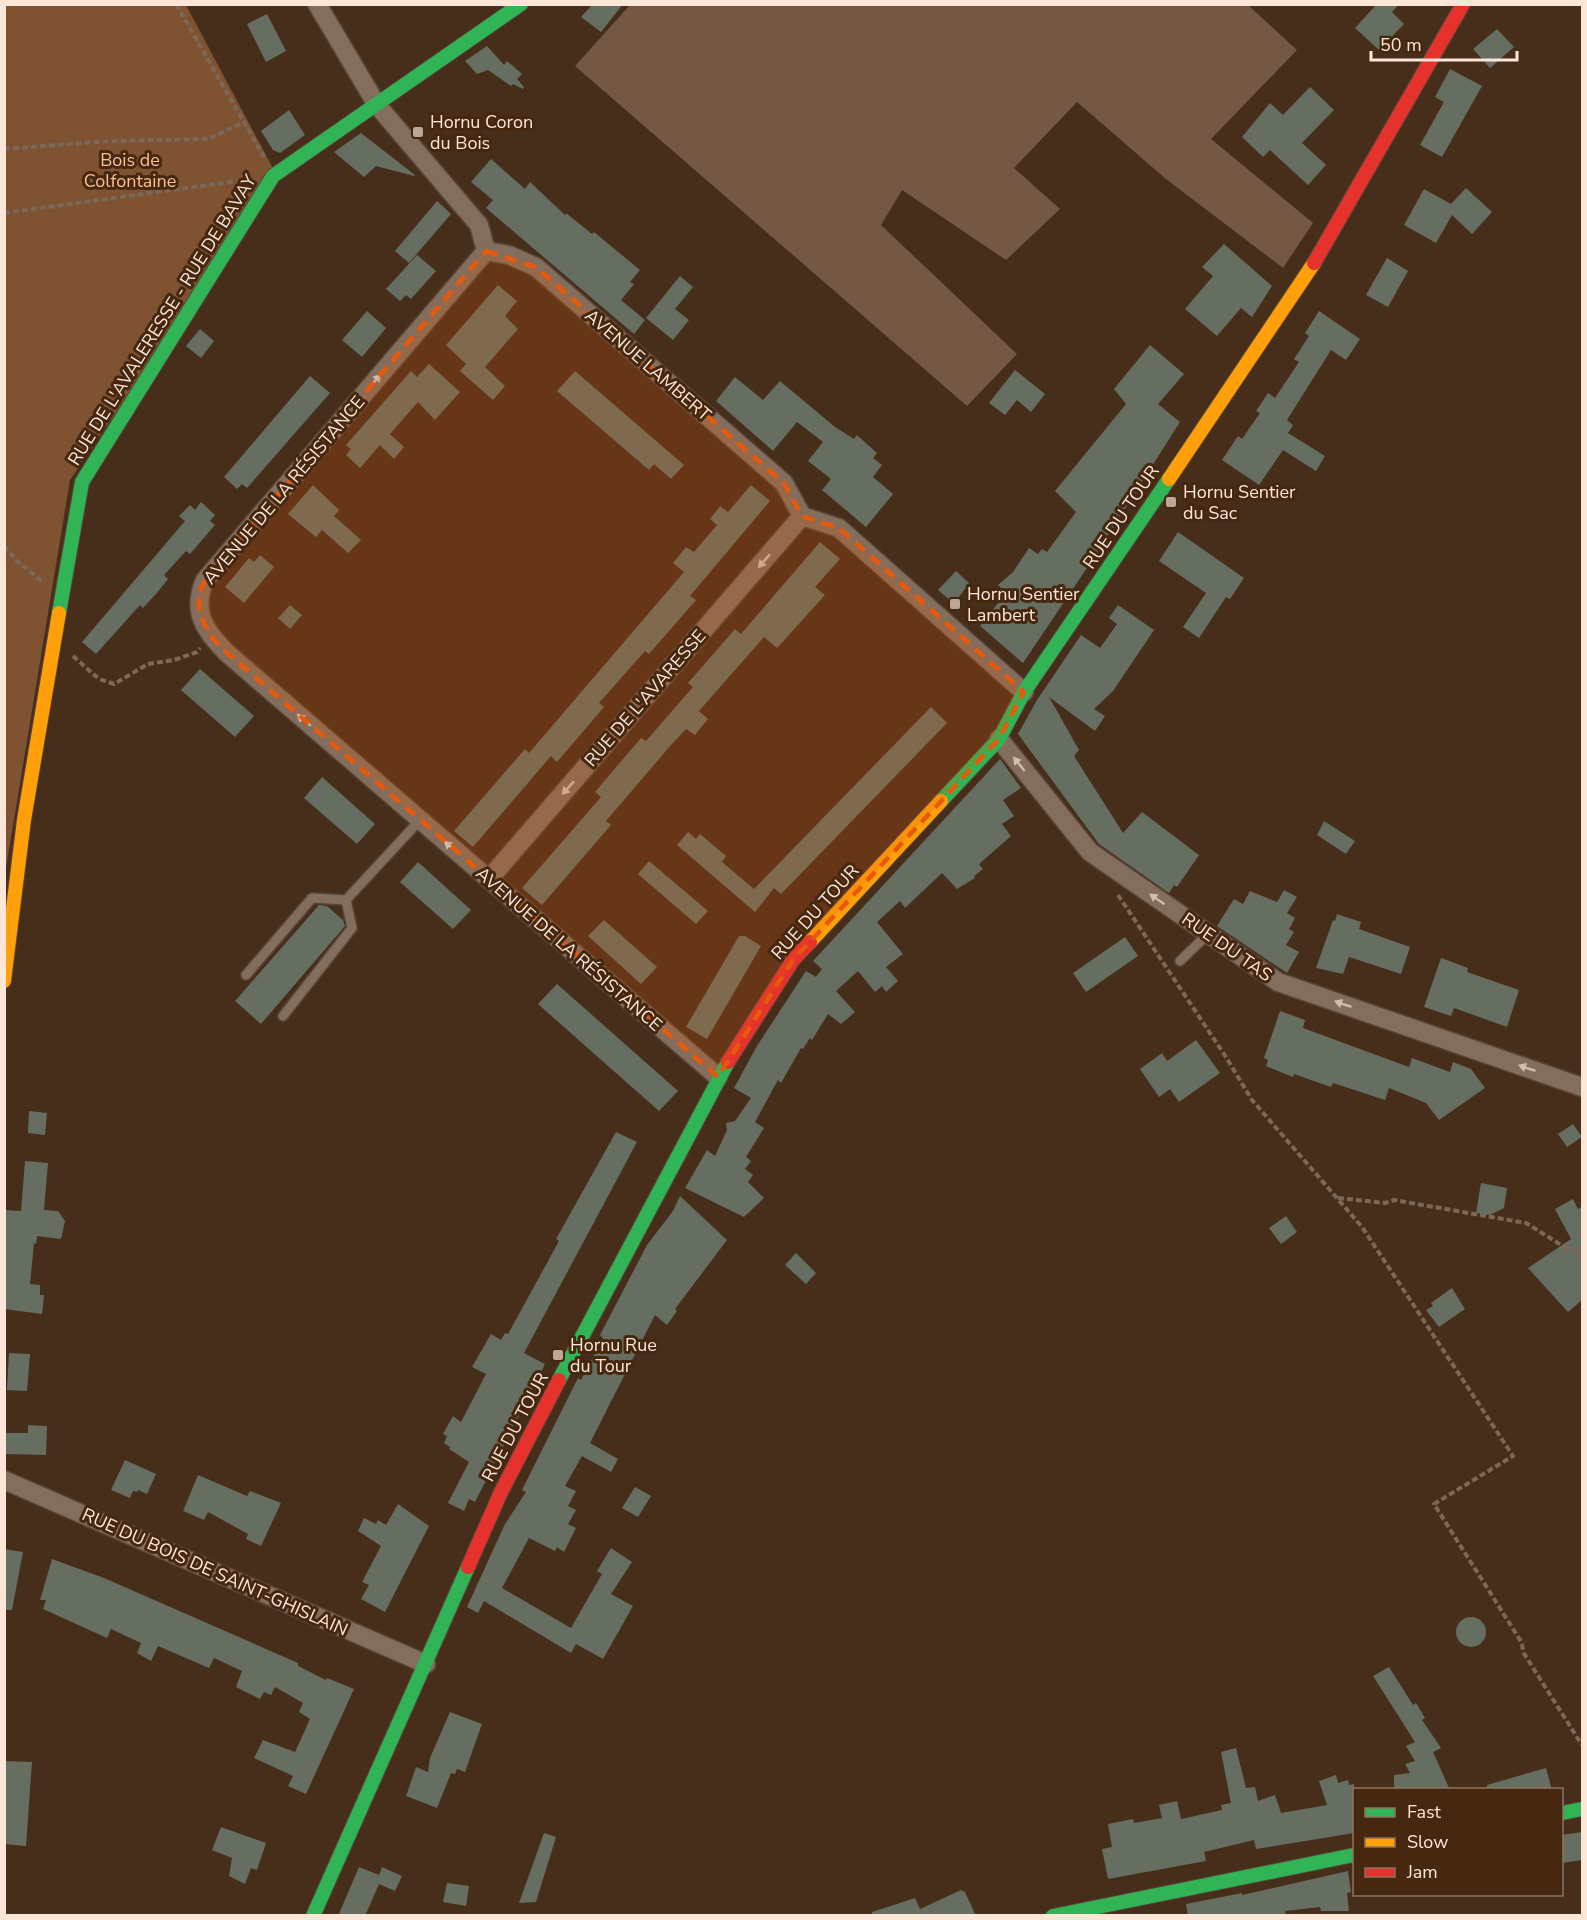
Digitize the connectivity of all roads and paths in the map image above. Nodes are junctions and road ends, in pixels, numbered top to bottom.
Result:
1 (176, 4) edge
2 (317, 4) edge
3 (521, 4) edge
4 (1463, 4) edge
5 (377, 105) junction
6 (245, 122) junction
7 (4, 149) edge
8 (273, 176) junction
9 (4, 213) edge
10 (486, 251) junction
11 (802, 516) junction
12 (4, 546) edge
13 (62, 606) junction
14 (209, 635) junction
15 (56, 644) junction
16 (1024, 692) junction
17 (999, 739) junction
18 (420, 820) junction
19 (489, 879) junction
20 (1115, 891) dead end
21 (346, 900) junction
22 (1208, 934) junction
23 (1180, 961) dead end
24 (246, 975) dead end
25 (4, 981) edge
26 (283, 1016) dead end
27 (718, 1077) junction
28 (1582, 1087) edge
29 (1337, 1197) junction
30 (1582, 1256) edge
31 (4, 1480) edge
32 (426, 1664) junction
33 (1582, 1745) edge
34 (1582, 1809) edge
35 (1563, 1814) edge
36 (1353, 1855) edge
37 (313, 1916) edge
38 (1053, 1916) edge

1 - 6 path
2 - 5 street
3 - 5 street
4 - 16 street, RUE DU TOUR
5 - 8 street
5 - 10 street
6 - 7 path
6 - 8 path
8 - 9 path
8 - 13 street, RUE DE L'AVALERESSE - RUE DE BAVAY
10 - 11 street, AVENUE LAMBERT
14 -> 10 street, AVENUE DE LA RÉSISTANCE
11 - 16 street
11 -> 19 street, RUE DE L'AVARESSE
12 - 13 path
13 - 15 street, RUE DE L'AVALERESSE - RUE DE BAVAY
14 - 15 path
18 -> 14 street, AVENUE DE LA RÉSISTANCE
15 - 25 street, RUE DE L'AVALERESSE - RUE DE BAVAY
16 - 17 street, RUE DU TOUR
22 -> 17 street, RUE DU TAS
17 - 27 street, RUE DU TOUR
19 -> 18 street, AVENUE DE LA RÉSISTANCE
18 - 21 lane
19 - 27 street, AVENUE DE LA RÉSISTANCE
20 - 29 path
21 - 24 lane
21 - 26 lane
22 - 23 lane
28 -> 22 street, RUE DU TAS
27 - 32 street, RUE DU TOUR
29 - 30 path
29 - 33 path
31 - 32 street, RUE DU BOIS DE SAINT-GHISLAIN
32 - 37 street, RUE DU TOUR
34 - 35 street
36 - 38 street

